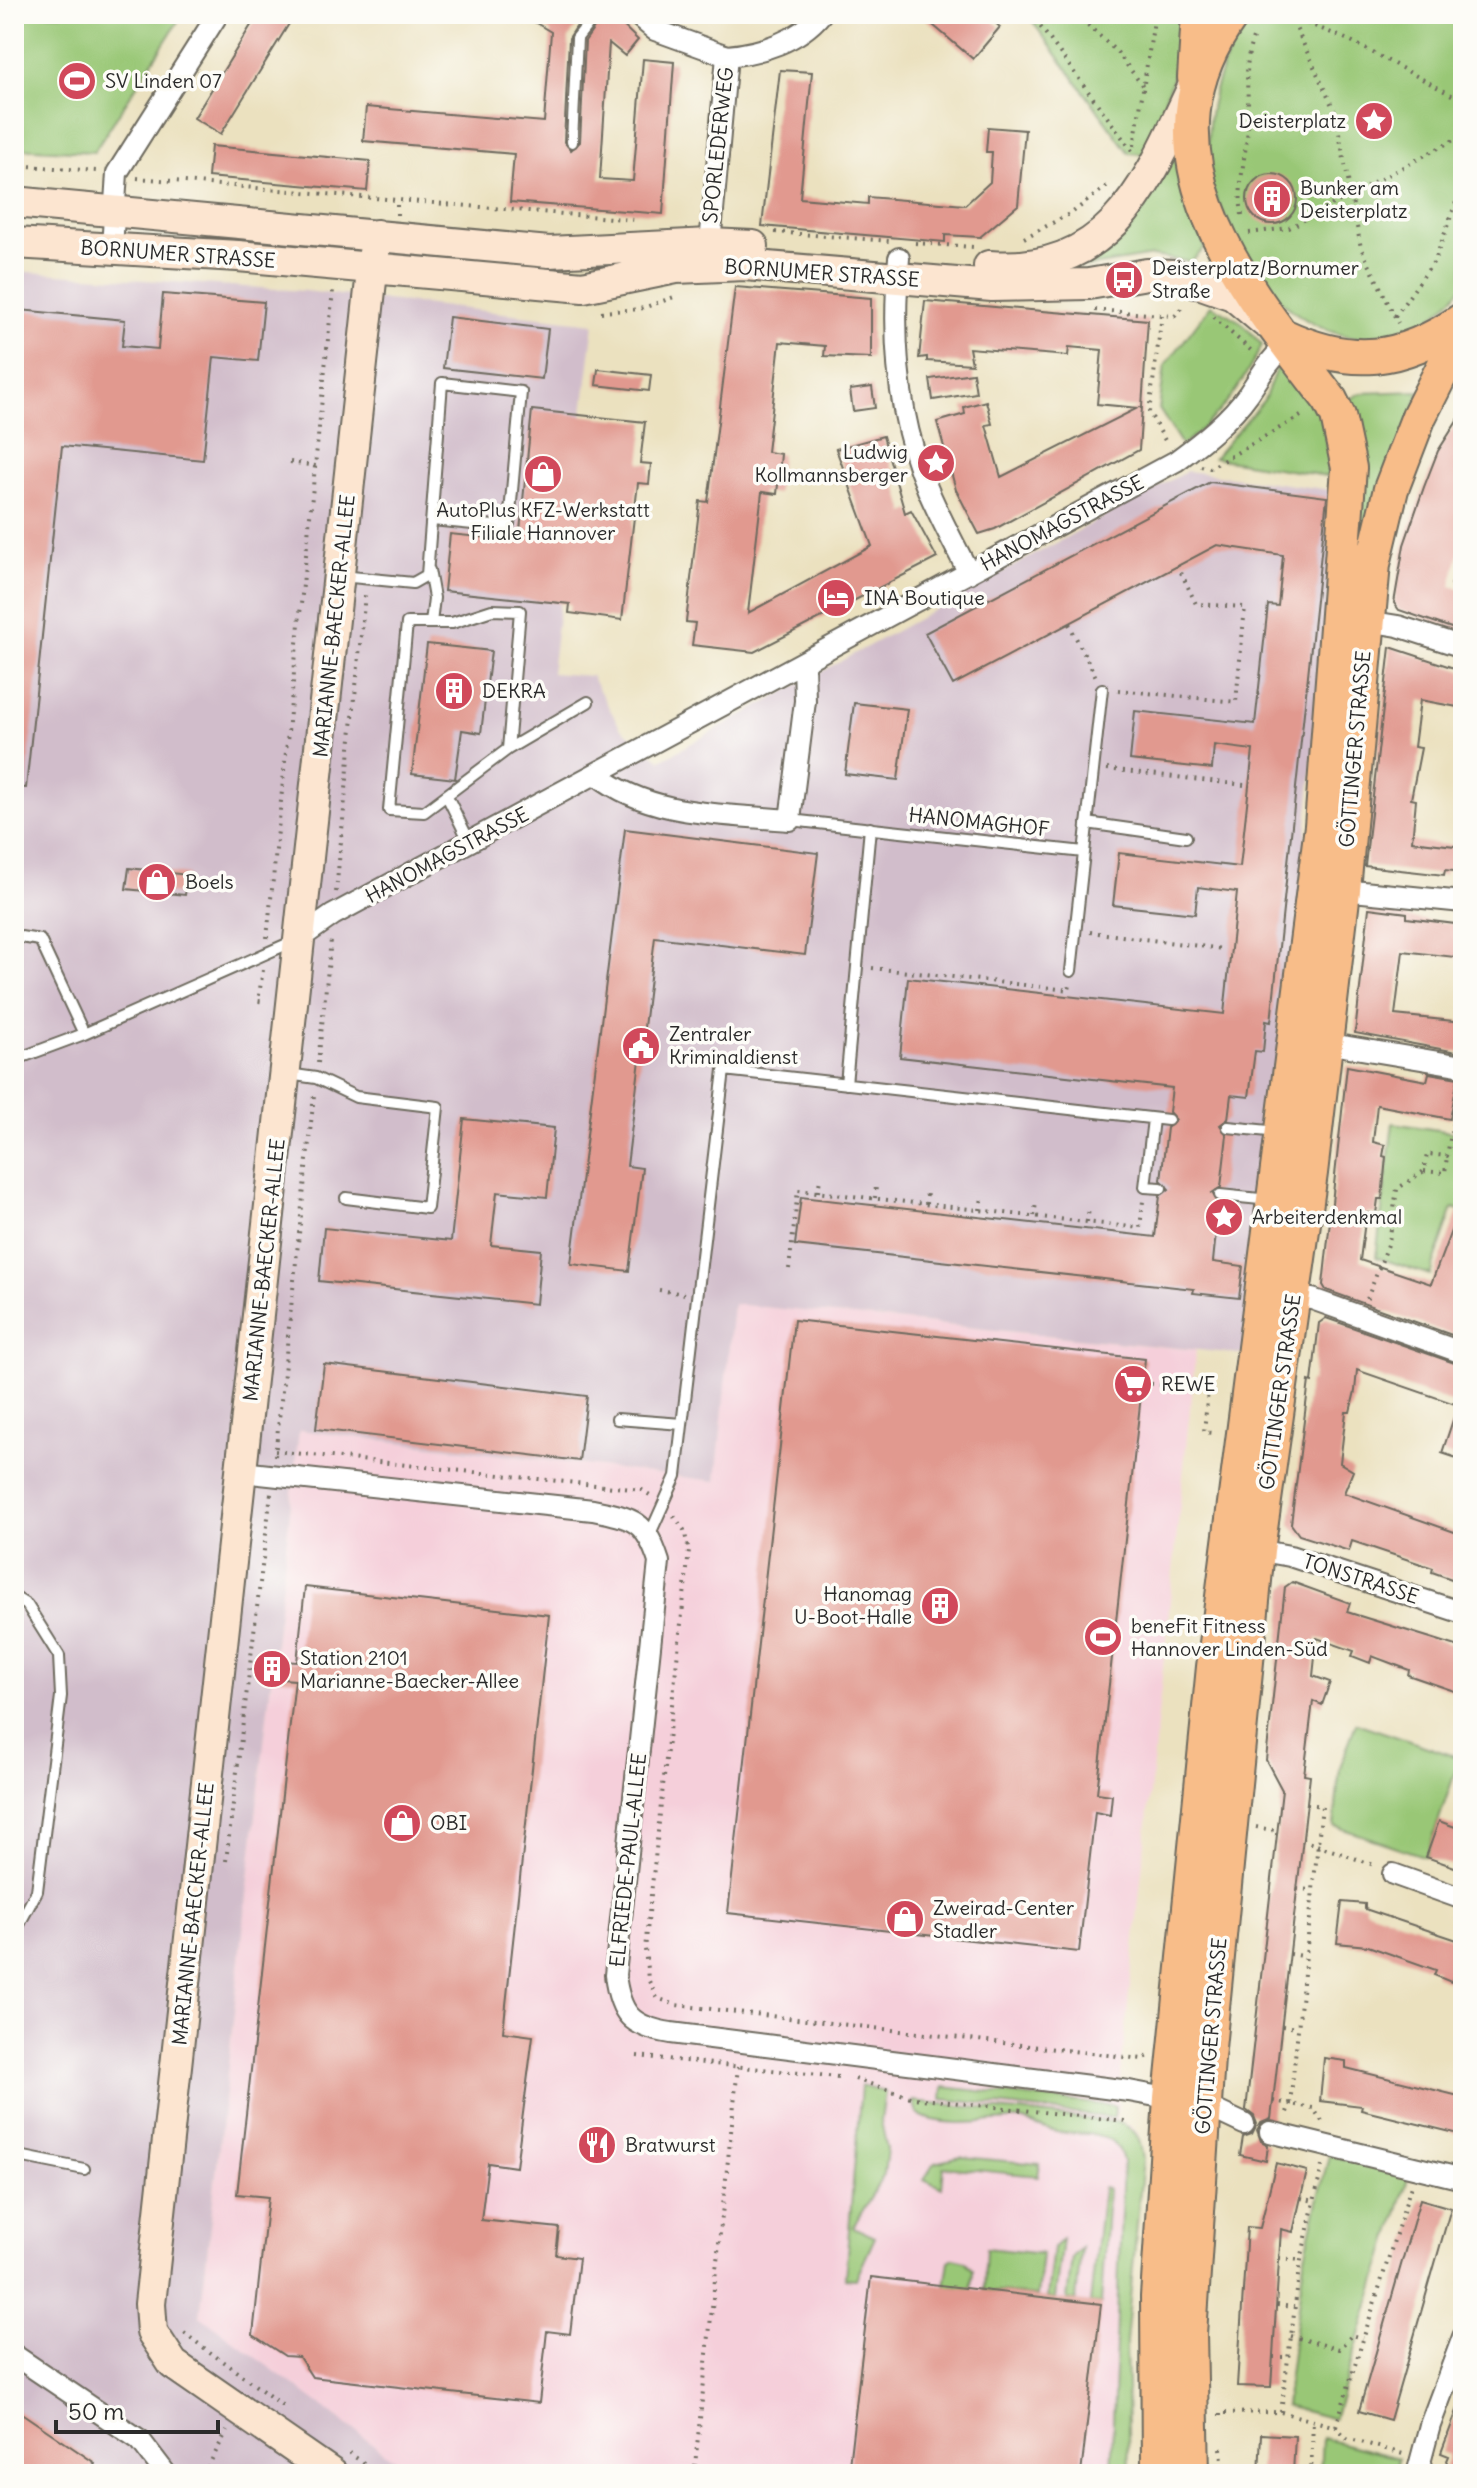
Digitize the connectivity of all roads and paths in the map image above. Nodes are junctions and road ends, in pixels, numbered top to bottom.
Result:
1 (218, 14) edge
2 (596, 14) edge
3 (636, 14) edge
4 (821, 14) edge
5 (1031, 14) edge
6 (1076, 14) edge
7 (1155, 14) edge
8 (1201, 14) edge
9 (1288, 14) edge
10 (1244, 21) edge
11 (727, 56) junction
12 (1197, 78) junction
13 (1145, 89) junction
14 (1463, 101) edge
15 (1463, 135) edge
16 (572, 142) dead end
17 (1133, 152) junction
18 (1127, 161) dead end
19 (14, 165) edge
20 (117, 173) junction
21 (1114, 181) dead end
22 (1463, 183) edge
23 (1350, 194) junction
24 (14, 202) edge
25 (115, 210) junction
26 (647, 221) dead end
27 (773, 232) dead end
28 (376, 235) junction
29 (1017, 242) dead end
30 (14, 243) edge
31 (710, 244) junction
32 (112, 247) junction
33 (978, 247) dead end
34 (902, 255) junction
35 (373, 271) junction
36 (333, 290) dead end
37 (1162, 315) dead end
38 (1463, 320) edge
39 (1463, 329) edge
40 (1283, 339) junction
41 (1330, 400) junction
42 (1176, 461) junction
43 (290, 462) dead end
44 (316, 466) junction
45 (432, 520) junction
46 (1178, 566) dead end
47 (429, 570) junction
48 (969, 573) junction
49 (353, 578) junction
50 (1367, 621) junction
51 (431, 623) junction
52 (1069, 624) dead end
53 (1463, 647) edge
54 (804, 662) junction
55 (1102, 689) junction
56 (588, 702) dead end
57 (508, 749) junction
58 (1093, 768) junction
59 (596, 774) junction
60 (1244, 785) dead end
61 (447, 796) junction
62 (790, 820) junction
63 (1087, 823) junction
64 (870, 828) junction
65 (1186, 837) dead end
66 (470, 843) junction
67 (1084, 852) junction
68 (1343, 890) junction
69 (1463, 902) edge
70 (333, 915) junction
71 (1076, 930) junction
72 (14, 936) edge
73 (299, 939) junction
74 (1222, 949) dead end
75 (265, 953) junction
76 (855, 966) junction
77 (1071, 971) joint
78 (258, 1001) dead end
79 (84, 1034) junction
80 (1325, 1043) junction
81 (14, 1060) edge
82 (1463, 1068) edge
83 (286, 1073) junction
84 (316, 1078) junction
85 (846, 1084) junction
86 (1153, 1119) junction
87 (1168, 1120) dead end
88 (1228, 1127) dead end
89 (1285, 1133) junction
90 (1447, 1156) junction
91 (1424, 1171) junction
92 (820, 1179) dead end
93 (876, 1185) dead end
94 (1145, 1187) junction
95 (1161, 1188) dead end
96 (927, 1191) dead end
97 (818, 1192) junction
98 (1220, 1195) dead end
99 (982, 1197) dead end
100 (346, 1198) dead end
101 (875, 1198) junction
102 (1276, 1201) junction
103 (1036, 1203) dead end
104 (926, 1204) junction
105 (1089, 1209) dead end
106 (980, 1210) junction
107 (1034, 1216) junction
108 (1087, 1222) junction
109 (789, 1269) dead end
110 (659, 1290) dead end
111 (698, 1295) junction
112 (1292, 1298) junction
113 (1360, 1316) junction
114 (1463, 1353) edge
115 (1143, 1383) dead end
116 (617, 1419) dead end
117 (682, 1424) junction
118 (1213, 1433) dead end
119 (275, 1451) junction
120 (242, 1472) junction
121 (273, 1475) junction
122 (665, 1505) junction
123 (650, 1534) junction
124 (1257, 1550) junction
125 (14, 1597) edge
126 (1463, 1613) edge
127 (1307, 1804) dead end
128 (1252, 1826) dead end
129 (1277, 1831) dead end
130 (1302, 1840) dead end
131 (1317, 1846) junction
132 (225, 1872) dead end
133 (1393, 1874) joint
134 (1297, 1889) dead end
135 (1312, 1890) junction
136 (1463, 1899) edge
137 (14, 1934) edge
138 (1290, 1954) dead end
139 (1303, 1956) junction
140 (1282, 2026) dead end
141 (1297, 2028) junction
142 (1175, 2055) junction
143 (637, 2056) dead end
144 (738, 2067) junction
145 (1171, 2098) junction
146 (1273, 2101) dead end
147 (1290, 2104) junction
148 (1204, 2105) junction
149 (1289, 2111) dead end
150 (1125, 2121) dead end
151 (1244, 2124) dead end
152 (1270, 2132) dead end
153 (1328, 2139) junction
154 (14, 2155) edge
155 (1416, 2168) junction
156 (84, 2169) dead end
157 (1463, 2179) edge
158 (1301, 2198) dead end
159 (1314, 2201) junction
160 (1279, 2258) dead end
161 (1301, 2260) junction
162 (1277, 2305) dead end
163 (1294, 2307) junction
164 (181, 2330) dead end
165 (1291, 2336) junction
166 (1463, 2337) edge
167 (1363, 2338) junction
168 (14, 2355) edge
169 (1273, 2357) dead end
170 (1288, 2357) junction
171 (237, 2408) junction
172 (1281, 2412) junction
173 (295, 2415) dead end
174 (1313, 2420) junction
175 (1220, 2426) dead end
176 (1336, 2427) junction
177 (338, 2461) edge
178 (1418, 2466) edge
179 (166, 2474) edge
180 (204, 2474) edge
181 (380, 2474) edge
182 (694, 2474) edge
183 (1159, 2474) edge
184 (1192, 2474) edge
185 (1311, 2474) edge

1 - 20 street
2 - 16 lane
3 - 11 street
4 - 11 street, SPORLEDERWEG
5 - 17 path
6 - 13 path
7 - 13 path
8 - 12 highway
9 - 14 path
9 - 23 path
10 - 12 main road
10 - 23 path
11 - 31 street, SPORLEDERWEG
12 - 34 main road, BORNUMER STRASSE
12 - 40 main road
13 - 17 path
15 - 23 path
17 - 18 path
19 - 20 path
20 - 25 street
20 - 26 path
21 - 29 path
22 - 23 path
24 - 25 main road, BORNUMER STRASSE
25 - 28 main road, BORNUMER STRASSE
25 - 32 street
27 - 34 path
28 - 31 main road, BORNUMER STRASSE
28 - 35 main road, MARIANNE-BAECKER-ALLEE
30 - 32 main road, BORNUMER STRASSE
31 - 34 main road, BORNUMER STRASSE
32 - 35 main road, BORNUMER STRASSE
33 - 34 path
34 - 35 main road, BORNUMER STRASSE
34 - 40 main road, BORNUMER STRASSE
34 - 48 street
35 - 49 main road, MARIANNE-BAECKER-ALLEE
36 - 44 path
37 - 42 path
38 - 40 main road
39 - 50 main road, GÖTTINGER STRASSE
40 - 41 main road, GÖTTINGER STRASSE
40 - 42 street, HANOMAGSTRASSE
41 - 42 path
41 - 89 main road, GÖTTINGER STRASSE
42 - 48 street, HANOMAGSTRASSE
43 - 44 path
44 - 75 path
45 - 45 lane
45 - 47 lane
46 - 55 path
47 - 49 lane
47 - 51 lane
48 - 54 street, HANOMAGSTRASSE
49 - 70 path
49 - 73 main road, MARIANNE-BAECKER-ALLEE
50 - 53 street
50 - 68 main road, GÖTTINGER STRASSE
51 - 57 lane
51 - 61 lane
52 - 55 path
54 - 59 street, HANOMAGSTRASSE
54 - 62 street
55 - 58 lane
56 - 57 lane
57 - 61 lane
58 - 60 path
58 - 63 lane
59 - 62 street
59 - 66 street, HANOMAGSTRASSE
61 - 66 lane
62 - 64 lane, HANOMAGHOF
63 - 65 lane
63 - 67 lane
64 - 67 lane, HANOMAGHOF
64 - 76 lane
66 - 70 street, HANOMAGSTRASSE
67 - 71 lane
68 - 69 street
68 - 80 main road, GÖTTINGER STRASSE
70 - 73 street, HANOMAGSTRASSE
70 - 84 path
71 - 74 path
71 - 77 lane
72 - 79 lane
73 - 75 lane
73 - 83 main road, MARIANNE-BAECKER-ALLEE
75 - 78 path
75 - 79 lane
76 - 77 path
76 - 85 lane
79 - 81 lane
80 - 82 street
80 - 112 main road, GÖTTINGER STRASSE
82 - 90 path
83 - 84 lane
83 - 120 main road, MARIANNE-BAECKER-ALLEE
84 - 100 lane
84 - 119 path
85 - 86 lane
85 - 111 lane
86 - 87 lane
86 - 94 lane
88 - 89 lane
89 - 102 main road, GÖTTINGER STRASSE
90 - 91 path
90 - 91 path
91 - 113 path
92 - 97 path
93 - 101 path
94 - 95 lane
94 - 108 path
96 - 104 path
97 - 101 path
97 - 109 path
98 - 102 lane
99 - 106 path
101 - 104 path
102 - 142 main road, GÖTTINGER STRASSE
103 - 107 path
104 - 106 path
105 - 108 path
106 - 107 path
107 - 108 path
110 - 111 path
111 - 117 lane
112 - 113 street
112 - 124 main road, GÖTTINGER STRASSE
113 - 114 street
115 - 118 path
116 - 117 lane
117 - 122 lane
119 - 121 path
119 - 122 path
120 - 121 street
120 - 171 main road, MARIANNE-BAECKER-ALLEE
121 - 123 street
121 - 132 path
122 - 123 lane
122 - 142 path
123 - 145 street, ELFRIEDE-PAUL-ALLEE
124 - 126 street, TONSTRASSE
124 - 148 main road, GÖTTINGER STRASSE
125 - 137 lane
127 - 131 path
128 - 129 path
130 - 131 path
131 - 133 path
131 - 135 path
133 - 136 street
134 - 135 path
135 - 139 path
138 - 139 path
139 - 141 path
140 - 141 path
141 - 147 path
142 - 145 main road, GÖTTINGER STRASSE
143 - 144 path
144 - 150 path
144 - 182 path
145 - 148 street, ELFRIEDE-PAUL-ALLEE
145 - 183 main road, GÖTTINGER STRASSE
146 - 147 path
147 - 149 path
147 - 153 path
148 - 151 street, ELFRIEDE-PAUL-ALLEE
148 - 184 main road, GÖTTINGER STRASSE
152 - 153 street
153 - 155 street
153 - 159 path
154 - 156 lane
155 - 157 street
155 - 167 path
158 - 159 path
159 - 161 path
160 - 161 path
161 - 163 path
162 - 163 path
163 - 165 path
164 - 173 path
165 - 167 path
165 - 170 path
166 - 178 street
167 - 176 path
168 - 179 street
169 - 170 path
170 - 172 path
171 - 177 main road, MARIANNE-BAECKER-ALLEE
171 - 180 path
172 - 174 path
172 - 175 path
174 - 176 path
174 - 185 path
176 - 178 path
177 - 181 path

